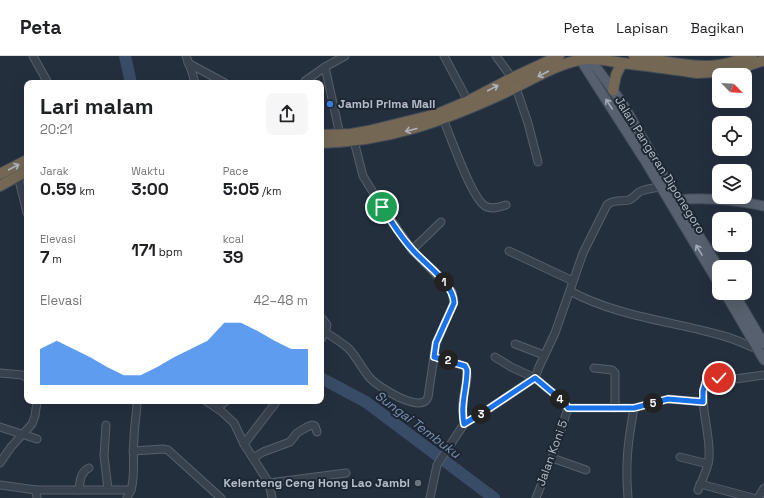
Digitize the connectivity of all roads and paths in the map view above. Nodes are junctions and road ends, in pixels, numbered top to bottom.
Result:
1 (33, 56) edge
2 (345, 56) edge
3 (444, 56) edge
4 (496, 56) edge
5 (559, 56) edge
6 (752, 56) edge
7 (641, 57) edge
8 (584, 58) edge
9 (187, 59) edge
10 (764, 60) edge
11 (622, 63) junction
12 (325, 67) junction
13 (512, 78) junction
14 (46, 80) edge
15 (194, 80) edge
16 (220, 80) edge
17 (305, 80) edge
18 (516, 88) junction
19 (613, 90) junction
20 (468, 101) junction
21 (443, 119) junction
22 (393, 130) junction
23 (324, 135) edge
24 (340, 135) junction
25 (354, 141) junction
26 (324, 144) edge
27 (24, 162) edge
28 (538, 162) dead end
29 (0, 174) edge
30 (23, 174) edge
31 (0, 186) edge
32 (661, 188) junction
33 (677, 200) junction
34 (506, 205) dead end
35 (764, 206) edge
36 (441, 222) dead end
37 (412, 250) junction
38 (509, 250) dead end
39 (714, 260) edge
40 (712, 272) edge
41 (573, 281) junction
42 (570, 291) junction
43 (732, 300) edge
44 (736, 300) edge
45 (738, 307) junction
46 (324, 321) edge
47 (325, 332) joint
48 (514, 344) dead end
49 (761, 346) edge
50 (544, 355) junction
51 (434, 357) junction
52 (495, 357) dead end
53 (764, 360) edge
54 (594, 368) dead end
55 (0, 372) edge
56 (764, 375) edge
57 (24, 376) edge
58 (535, 378) junction
59 (703, 402) junction
60 (37, 404) edge
61 (137, 404) edge
62 (211, 404) edge
63 (222, 404) edge
64 (275, 404) edge
65 (217, 408) junction
66 (568, 408) junction
67 (615, 408) junction
68 (634, 408) junction
69 (464, 424) junction
70 (106, 425) dead end
71 (0, 426) edge
72 (317, 432) dead end
73 (25, 434) junction
74 (38, 439) dead end
75 (244, 444) junction
76 (133, 451) junction
77 (680, 457) dead end
78 (253, 458) junction
79 (552, 458) junction
80 (0, 463) edge
81 (708, 464) junction
82 (89, 468) dead end
83 (586, 470) dead end
84 (346, 473) dead end
85 (269, 483) junction
86 (0, 485) edge
87 (764, 488) edge
88 (108, 489) junction
89 (36, 490) junction
90 (79, 490) junction
91 (131, 490) junction
92 (36, 498) edge
93 (127, 498) edge
94 (221, 498) edge
95 (272, 498) edge
96 (430, 498) edge
97 (536, 498) edge
98 (628, 498) edge
99 (753, 498) edge
100 (758, 498) edge

1 - 14 street
2 - 12 street
3 - 20 street
4 - 13 street
5 - 13 highway
6 - 7 highway
8 - 11 highway
8 -> 18 highway
8 - 19 main road, Jalan Pangeran Diponegoro
32 -> 8 main road, Jalan Pangeran Diponegoro
9 - 15 street
9 - 16 street
10 - 11 highway
11 - 19 highway
12 - 17 street
12 - 24 street
20 -> 13 highway
18 - 21 highway
18 - 28 street
19 - 33 main road, Jalan Pangeran Diponegoro
20 - 22 highway
21 -> 22 highway
21 - 34 street
22 - 24 highway
22 - 25 highway
23 - 24 highway
25 - 26 highway
25 - 37 street
29 -> 27 highway
30 - 31 highway
40 -> 32 main road, Jalan Pangeran Diponegoro
32 - 41 street
33 - 35 main road
33 - 39 main road, Jalan Pangeran Diponegoro
36 - 37 street
37 - 51 street
38 - 41 street
41 - 42 street
42 - 49 street
42 - 50 street
43 - 45 main road
44 - 45 main road
45 - 49 main road
46 - 47 street
47 - 51 street
48 - 50 street
49 - 53 main road
50 - 58 street
51 - 69 street
52 - 58 street
54 - 67 street
55 - 57 street
56 - 59 street
58 - 66 street
58 - 69 street
59 - 68 street
59 - 81 street
60 - 73 street
61 - 76 street
62 - 65 street
63 - 65 street
64 - 75 street
65 - 75 street
66 - 67 street
66 - 79 street, Jalan Koni 5
67 - 68 street
68 - 98 street
69 - 96 street
70 - 88 street
71 - 73 street
72 - 78 street
73 - 74 street
73 - 80 street
75 - 78 street
76 - 91 street
76 - 94 street
77 - 81 street
78 - 85 street
79 - 83 street
79 - 97 street, Jalan Koni 5
81 - 99 street
82 - 90 street
84 - 85 street
85 - 95 street
86 - 89 street
87 - 100 street
88 - 90 street
88 - 91 street
89 - 90 street
89 - 92 street
91 - 93 street

